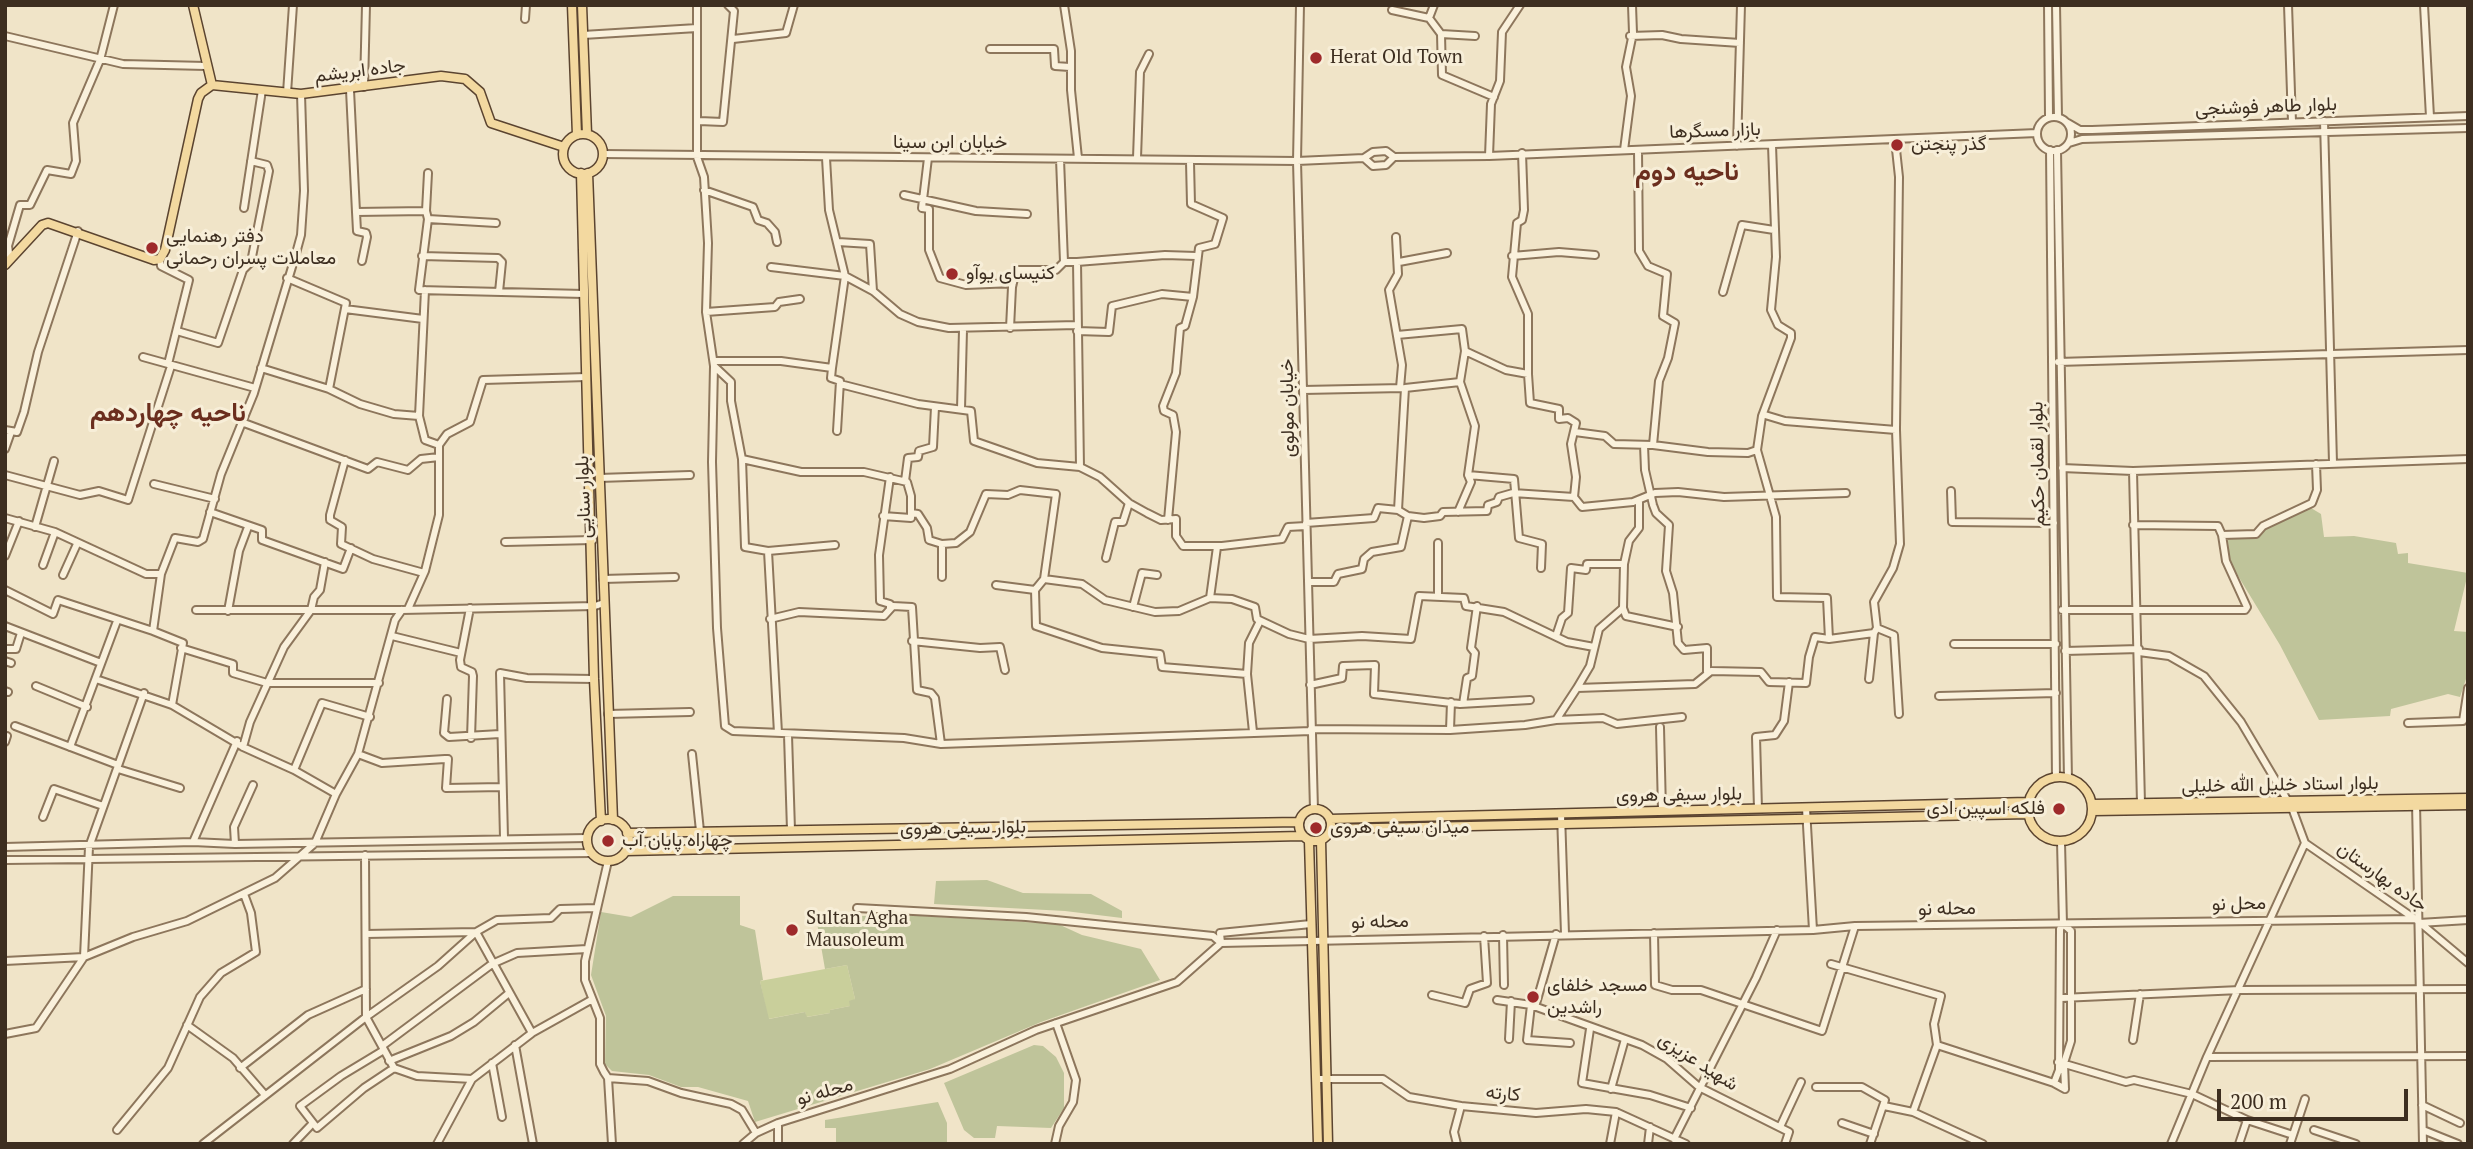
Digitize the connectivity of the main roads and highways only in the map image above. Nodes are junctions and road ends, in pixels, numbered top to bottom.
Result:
1 (193, 5) edge
2 (572, 5) edge
3 (582, 5) edge
4 (212, 85) junction
5 (582, 135) junction
6 (564, 147) junction
7 (584, 173) junction
8 (7, 262) edge
9 (2468, 798) edge
10 (2028, 802) junction
11 (2416, 802) junction
12 (2468, 805) edge
13 (2093, 808) junction
14 (2028, 814) junction
15 (1330, 819) junction
16 (613, 820) junction
17 (601, 821) junction
18 (1298, 822) junction
19 (1085, 825) junction
20 (836, 829) junction
21 (1331, 829) junction
22 (627, 833) junction
23 (1305, 838) junction
24 (1321, 840) junction
25 (1085, 841) junction
26 (836, 847) junction
27 (625, 851) junction
28 (1318, 1144) edge
29 (1328, 1144) edge

1 - 4 main road
2 - 5 main road
3 - 5 main road
4 - 6 main road, جاده ابریشم
4 - 8 main road
5 - 6 main road
5 - 7 main road
6 - 7 main road
7 - 16 main road, بلوار سنایی
7 - 17 main road, بلوار سنایی
9 - 11 main road, بلوار استاد خلیل الله خلیلی
10 - 13 main road
10 - 14 main road
10 - 15 main road, بلوار سیفی هروی
11 - 12 main road, بلوار استاد خلیل الله خلیلی
11 - 13 main road, بلوار استاد خلیل الله خلیلی
11 - 13 main road, بلوار استاد خلیل الله خلیلی
13 - 14 main road
14 - 21 main road, بلوار سیفی هروی
15 - 18 main road
15 - 21 main road
16 - 17 main road
16 - 22 main road
17 - 27 main road
18 - 19 main road, بلوار سیفی هروی
18 - 23 main road
19 - 20 main road, بلوار سیفی هروی
19 - 25 main road
20 - 22 main road, بلوار سیفی هروی
20 - 26 main road
21 - 24 main road
22 - 27 main road
23 - 24 main road
23 - 25 main road, بلوار سیفی هروی
23 - 28 main road
24 - 29 main road
25 - 26 main road, بلوار سیفی هروی
26 - 27 main road, بلوار سیفی هروی

